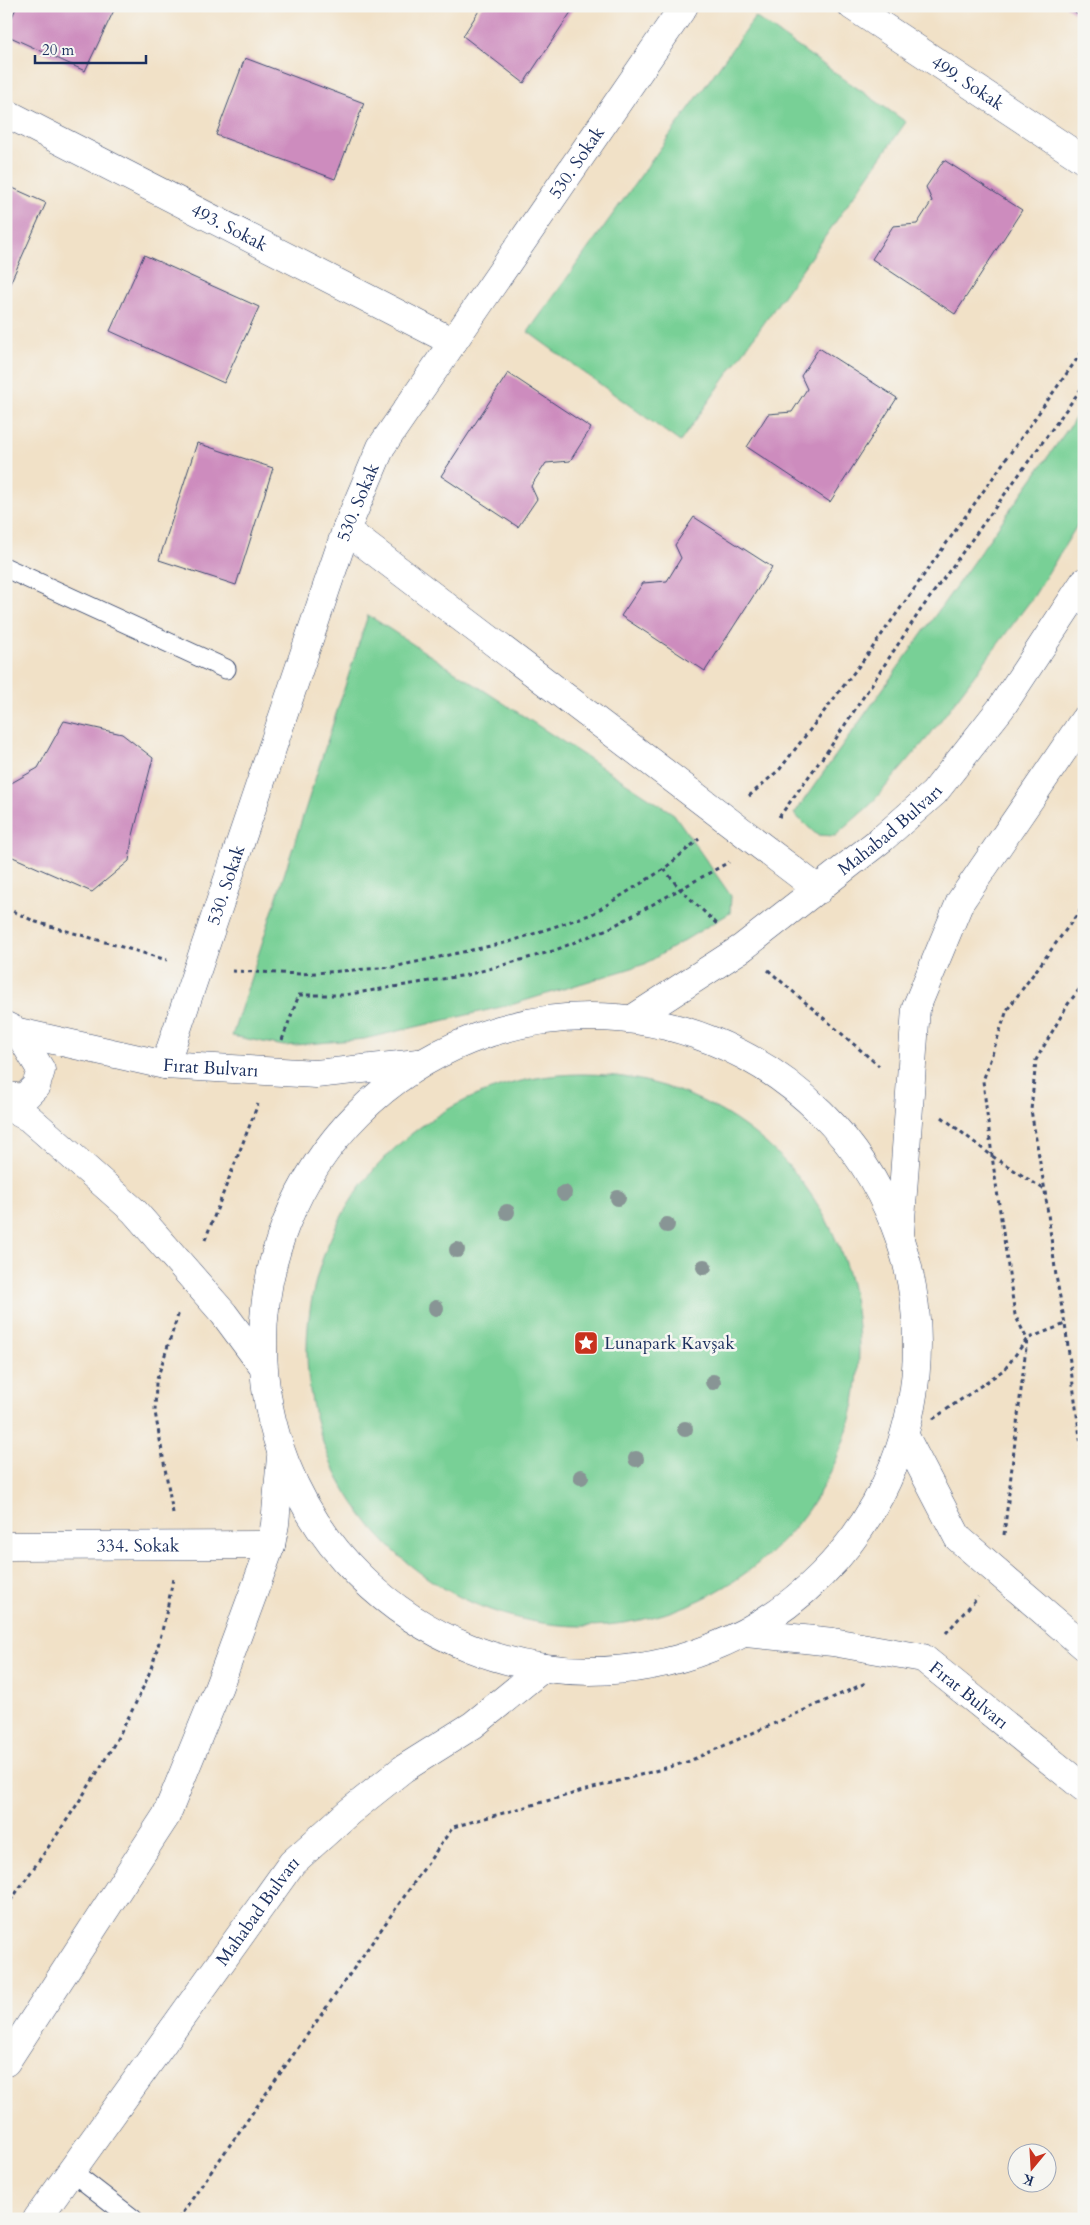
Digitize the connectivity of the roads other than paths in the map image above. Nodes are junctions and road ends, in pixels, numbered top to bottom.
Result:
1 (684, 6) edge
2 (852, 6) edge
3 (6, 113) edge
4 (1084, 160) edge
5 (453, 342) junction
6 (346, 530) junction
7 (6, 568) edge
8 (1084, 582) edge
9 (226, 669) dead end
10 (1084, 720) edge
11 (818, 890) junction
12 (634, 1018) junction
13 (12, 1029) edge
14 (419, 1062) junction
15 (165, 1065) junction
16 (6, 1096) edge
17 (6, 1106) edge
18 (900, 1234) junction
19 (261, 1364) junction
20 (906, 1438) junction
21 (281, 1457) junction
22 (271, 1545) junction
23 (6, 1546) edge
24 (746, 1633) junction
25 (1084, 1646) edge
26 (543, 1668) junction
27 (1084, 1788) edge
28 (6, 2062) edge
29 (71, 2171) junction
30 (37, 2219) edge
31 (133, 2219) edge

1 - 5 main road, 530. Sokak
2 - 4 main road, 499. Sokak
3 - 5 main road, 493. Sokak
5 - 6 main road, 530. Sokak
6 - 11 main road
6 - 15 main road, 530. Sokak
7 - 9 lane
8 - 11 main road, Mahabad Bulvarı
10 - 18 main road
11 - 12 main road, Mahabad Bulvarı
12 - 14 main road
12 - 18 main road
13 - 15 main road, Fırat Bulvarı
13 - 16 main road
14 - 15 main road, Fırat Bulvarı
14 - 19 main road
17 - 19 main road
18 - 20 main road
19 - 21 main road
20 - 24 main road
20 - 25 main road
21 - 22 main road
21 - 26 main road
22 - 23 main road, 334. Sokak
22 - 28 main road
24 - 26 main road
24 - 27 main road, Fırat Bulvarı
26 - 29 main road, Mahabad Bulvarı
29 - 30 main road, Mahabad Bulvarı
29 - 31 lane

